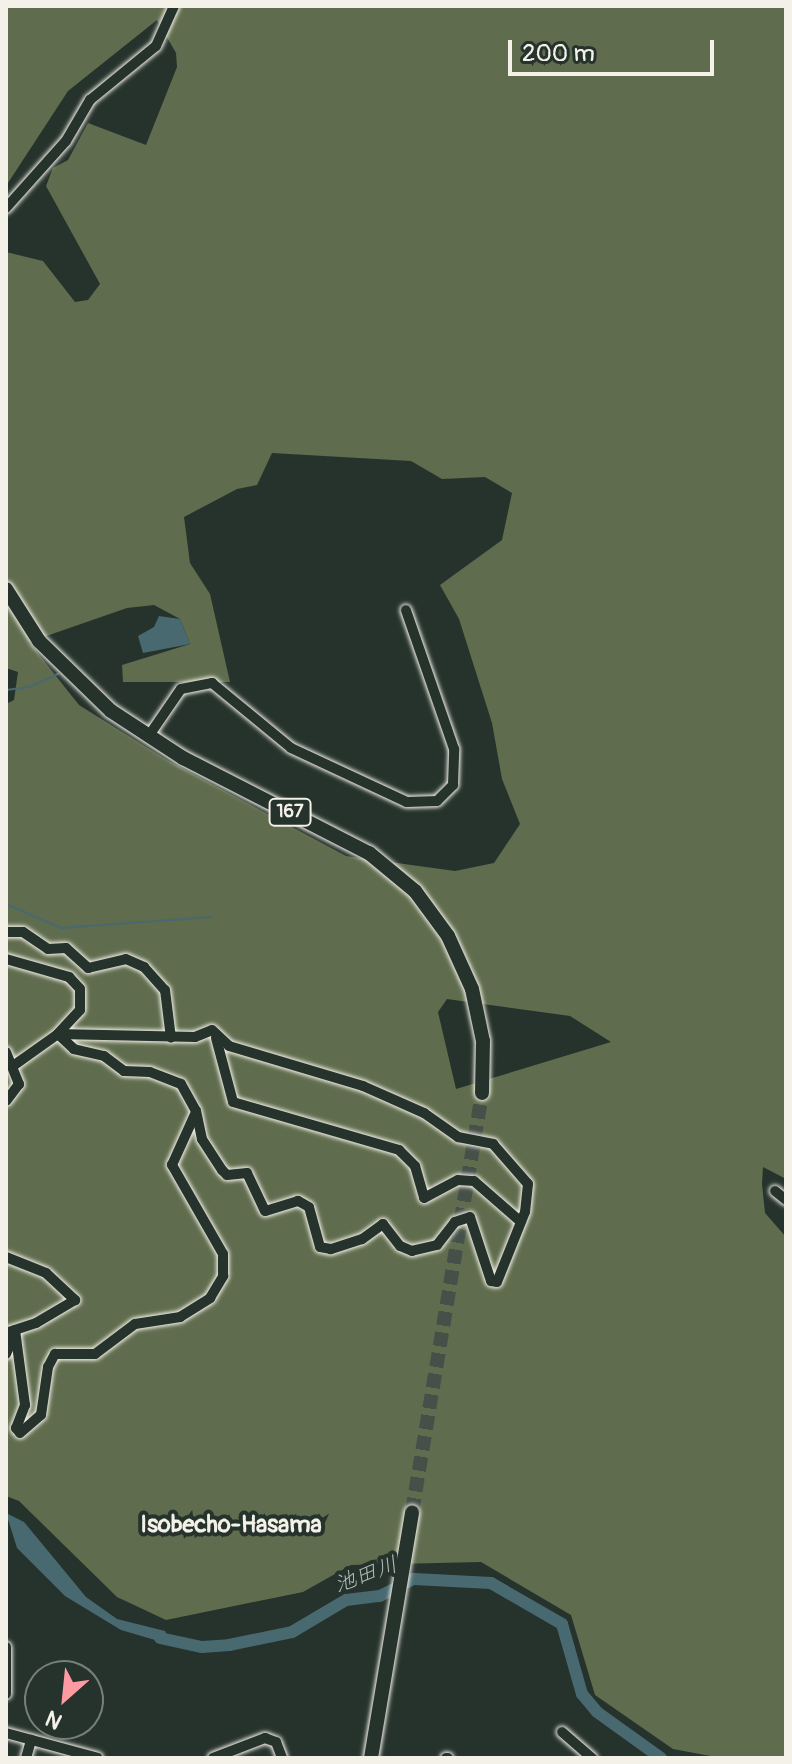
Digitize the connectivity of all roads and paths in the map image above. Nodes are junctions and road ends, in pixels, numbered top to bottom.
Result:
1 (174, 6) edge
2 (6, 208) edge
3 (6, 589) edge
4 (406, 610) dead end
5 (148, 737) junction
6 (6, 932) edge
7 (6, 959) edge
8 (58, 1034) junction
9 (171, 1038) junction
10 (216, 1038) junction
11 (6, 1052) edge
12 (13, 1066) junction
13 (482, 1093) tunnel mouth
14 (6, 1101) edge
15 (196, 1111) junction
16 (775, 1191) dead end
17 (786, 1200) edge
18 (521, 1222) junction
19 (6, 1257) edge
20 (11, 1332) edge
21 (6, 1354) edge
22 (411, 1517) tunnel mouth
23 (6, 1647) edge
24 (6, 1694) edge
25 (562, 1732) dead end
26 (31, 1740) joint
27 (26, 1758) edge
28 (98, 1758) edge
29 (213, 1758) edge
30 (282, 1758) edge
31 (371, 1758) edge
32 (592, 1758) edge

1 - 2 street
3 - 5 highway, 167
4 - 5 street
5 - 13 highway, 167
6 - 9 street
7 - 8 street
8 - 9 street
8 - 12 street
8 - 15 street
9 - 10 street
10 - 18 street
10 - 18 street
11 - 12 street
12 - 14 street
15 - 18 street
15 - 20 street
16 - 17 street
19 - 20 street
20 - 21 street
22 - 31 highway
23 - 24 street
25 - 32 street
26 - 27 street
26 - 28 street
29 - 30 street

